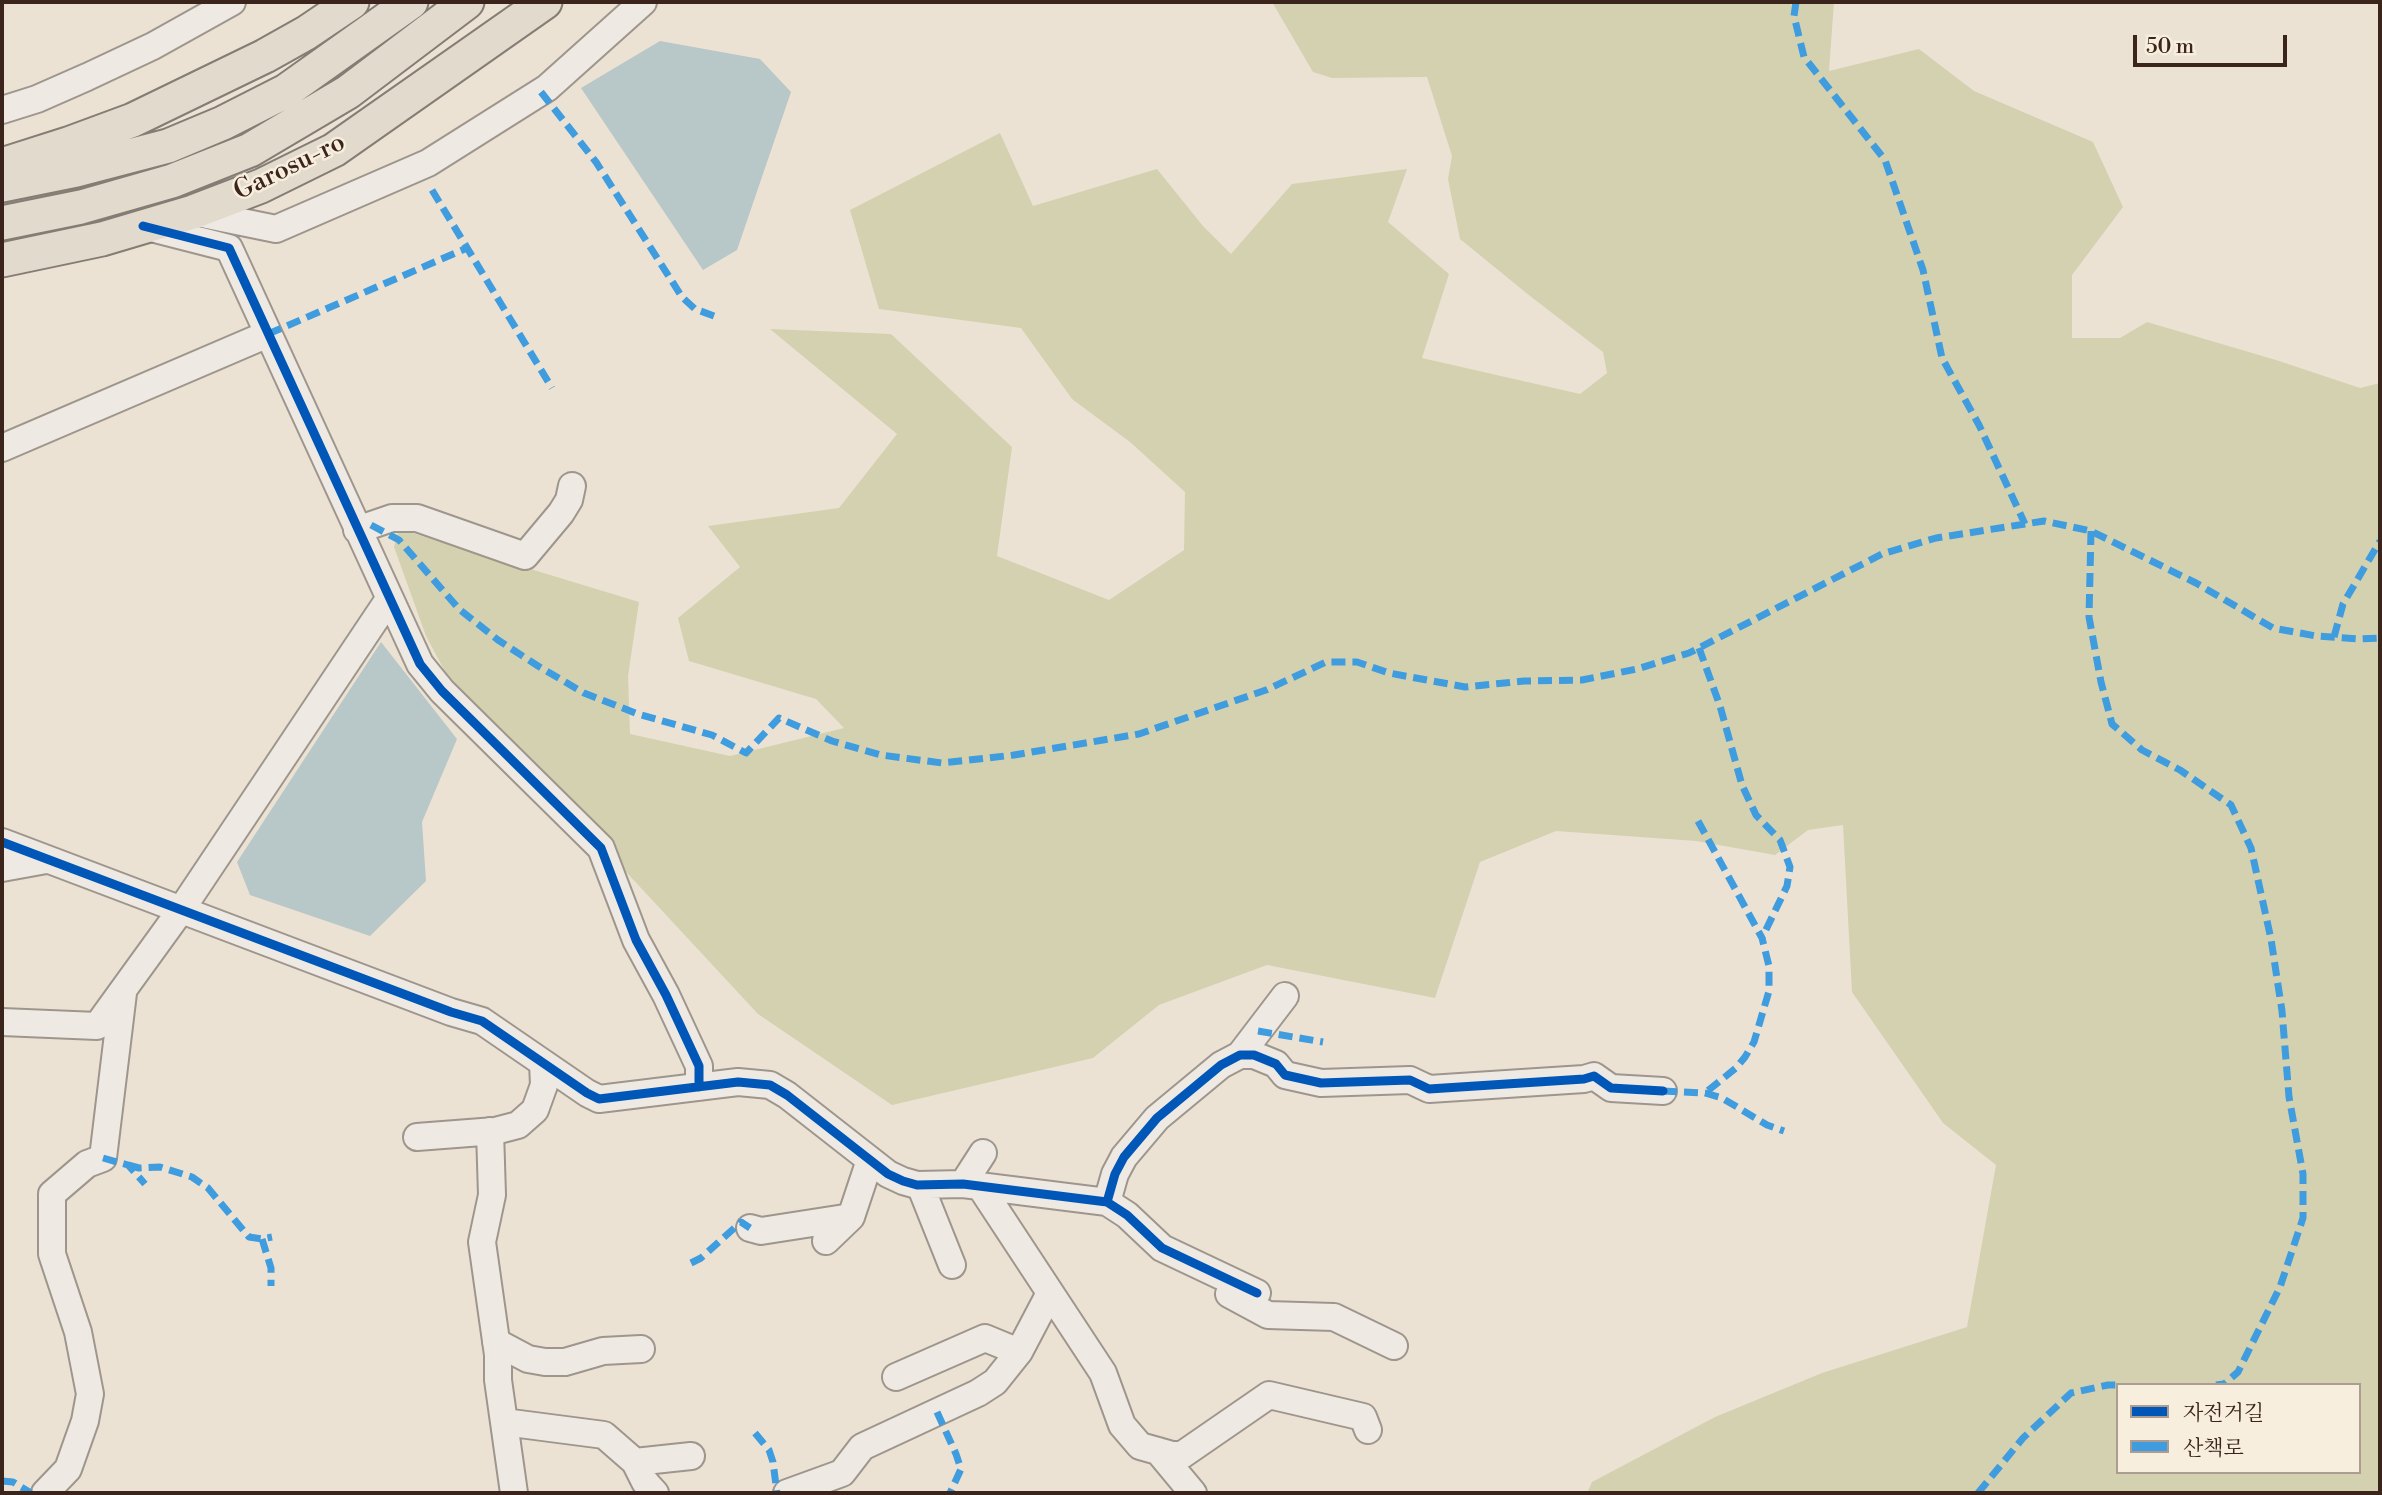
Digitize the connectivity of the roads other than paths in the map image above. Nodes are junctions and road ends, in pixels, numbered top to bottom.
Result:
1 (232, 2) edge
2 (352, 2) edge
3 (411, 2) edge
4 (467, 2) edge
5 (545, 2) edge
6 (643, 2) edge
7 (2, 110) edge
8 (2, 165) edge
9 (2, 185) edge
10 (193, 212) junction
11 (2, 223) edge
12 (144, 226) junction
13 (2, 260) edge
14 (268, 334) junction
15 (2, 448) edge
16 (572, 486) dead end
17 (358, 530) junction
18 (389, 599) junction
19 (2, 842) edge
20 (48, 859) junction
21 (2, 868) edge
22 (181, 910) junction
23 (123, 991) junction
24 (1284, 996) dead end
25 (2, 1022) edge
26 (1240, 1055) junction
27 (543, 1063) junction
28 (699, 1087) junction
29 (1664, 1091) dead end
30 (490, 1131) junction
31 (417, 1137) dead end
32 (983, 1153) dead end
33 (870, 1160) junction
34 (920, 1185) junction
35 (972, 1185) junction
36 (1108, 1202) junction
37 (851, 1217) junction
38 (750, 1228) dead end
39 (1148, 1235) junction
40 (826, 1241) dead end
41 (952, 1265) dead end
42 (1050, 1293) junction
43 (1257, 1293) dead end
44 (496, 1342) junction
45 (1394, 1346) dead end
46 (641, 1349) dead end
47 (1019, 1352) junction
48 (896, 1377) dead end
49 (504, 1422) junction
50 (1368, 1430) dead end
51 (1158, 1451) junction
52 (691, 1456) dead end
53 (635, 1462) junction
54 (45, 1493) edge
55 (514, 1493) edge
56 (655, 1493) edge
57 (787, 1493) edge
58 (1192, 1493) edge

1 - 7 street
2 - 8 main road
3 - 9 main road
4 - 11 main road, Garosu-ro
5 - 10 main road, Garosu-ro
6 - 10 street
10 - 12 main road, Garosu-ro
12 - 13 main road, Garosu-ro
12 - 14 street
14 - 15 street
14 - 17 street
16 - 17 street
17 - 18 street
18 - 22 street
18 - 28 street
19 - 20 street
20 - 21 street
20 - 22 street
22 - 23 street
22 - 27 street
23 - 25 street
23 - 54 street
24 - 26 street
26 - 29 street
26 - 36 street
27 - 28 street
27 - 30 street
28 - 33 street
30 - 31 street
30 - 44 street
32 - 35 street
33 - 34 street
33 - 37 street
34 - 35 street
34 - 41 street
35 - 36 street
35 - 42 street
36 - 39 street
37 - 38 street
37 - 40 street
39 - 43 street
39 - 45 street
42 - 47 street
42 - 51 street
44 - 46 street
44 - 49 street
47 - 48 street
47 - 57 street
49 - 53 street
49 - 55 street
50 - 51 street
51 - 58 street
52 - 53 street
53 - 56 street

